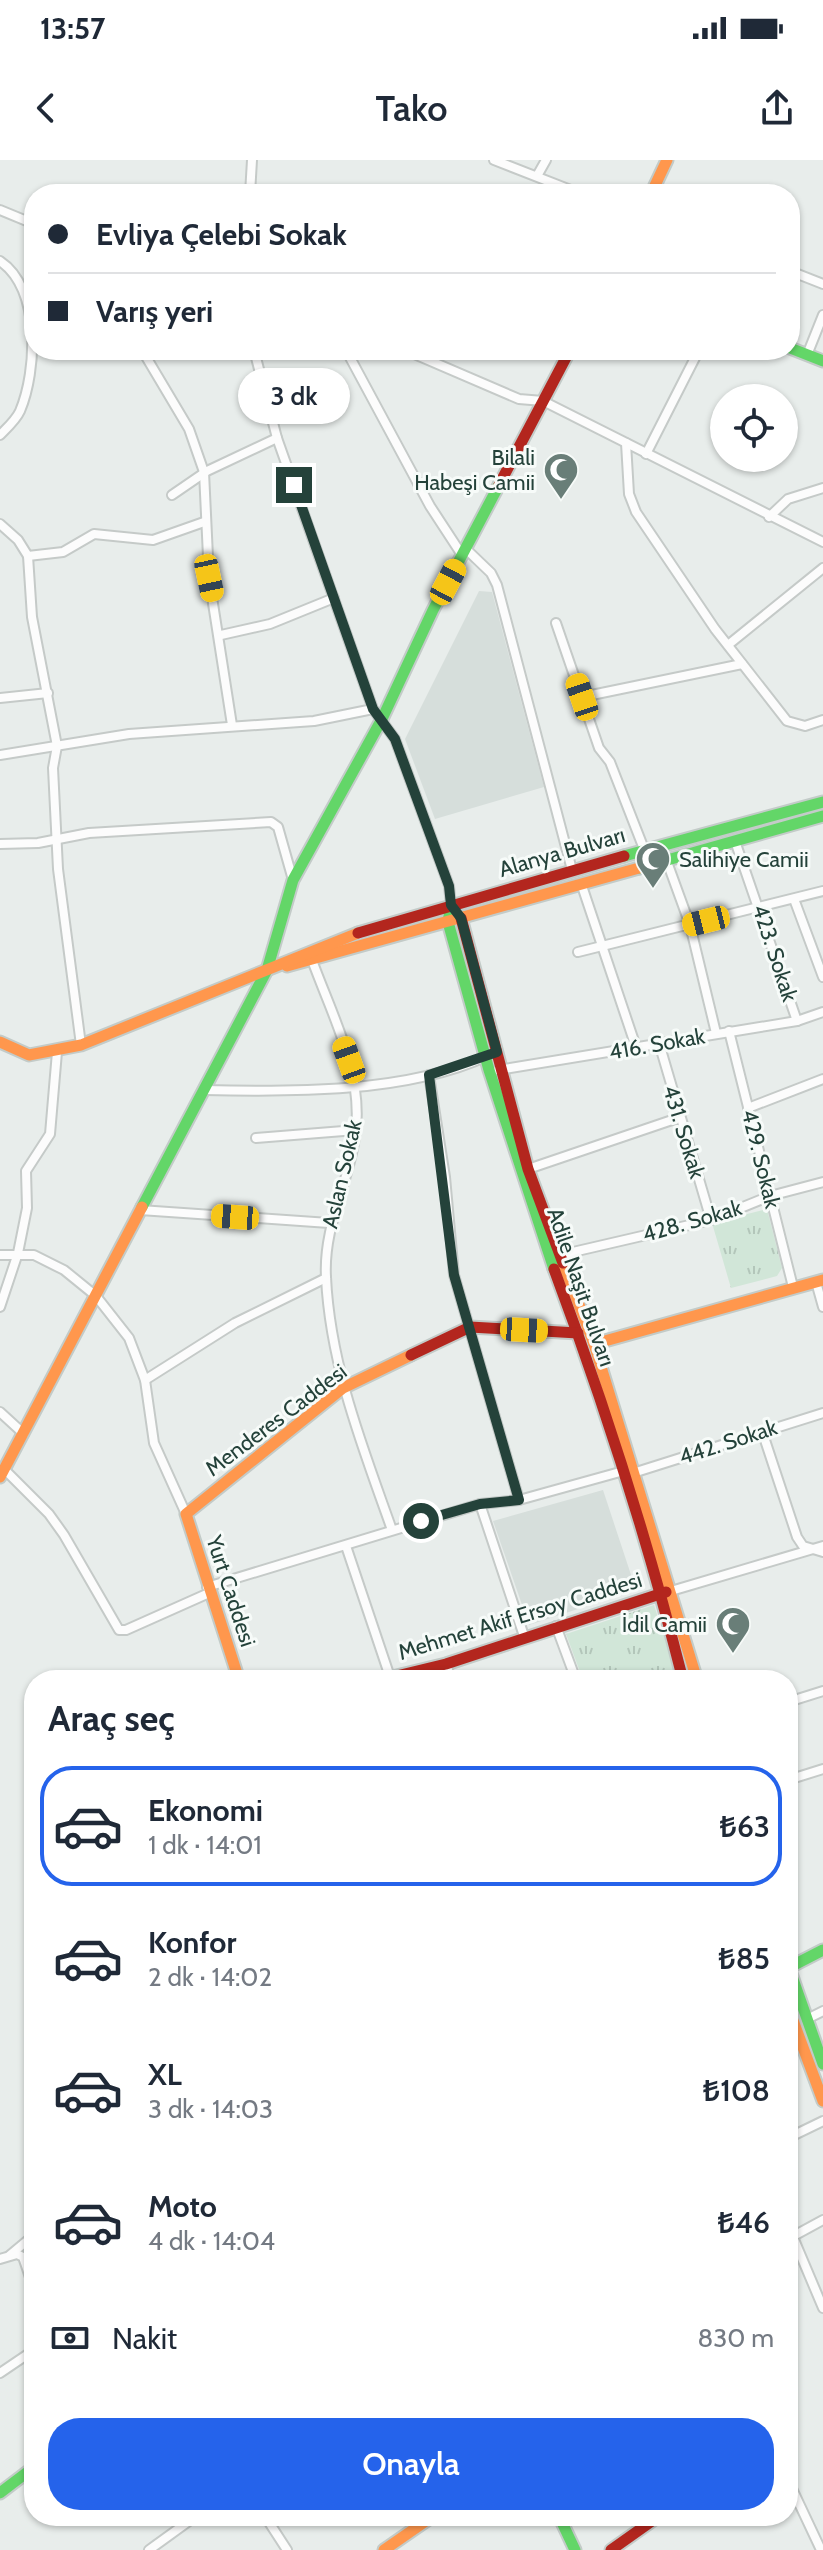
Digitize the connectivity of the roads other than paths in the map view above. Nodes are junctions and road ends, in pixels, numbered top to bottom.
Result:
1 (252, 160) edge
2 (494, 160) edge
3 (546, 160) edge
4 (667, 160) edge
5 (537, 176) junction
6 (251, 184) edge
7 (557, 184) edge
8 (656, 184) edge
9 (0, 210) edge
10 (24, 220) edge
11 (0, 261) edge
12 (800, 275) edge
13 (823, 284) edge
14 (24, 286) edge
15 (823, 315) edge
16 (800, 352) edge
17 (807, 355) junction
18 (27, 360) edge
19 (148, 360) edge
20 (257, 360) edge
21 (351, 360) edge
22 (428, 360) edge
23 (565, 360) edge
24 (694, 360) edge
25 (823, 361) edge
26 (543, 401) junction
27 (0, 435) edge
28 (277, 438) junction
29 (626, 443) junction
30 (646, 454) junction
31 (204, 472) junction
32 (823, 488) edge
33 (172, 495) dead end
34 (769, 517) junction
35 (204, 522) junction
36 (0, 524) edge
37 (823, 542) edge
38 (464, 552) junction
39 (28, 556) junction
40 (823, 568) edge
41 (334, 598) junction
42 (556, 623) dead end
43 (221, 635) junction
44 (728, 645) junction
45 (742, 664) junction
46 (48, 693) junction
47 (582, 697) junction
48 (0, 698) edge
49 (373, 709) junction
50 (382, 719) junction
51 (823, 720) edge
52 (232, 725) junction
53 (57, 746) junction
54 (0, 755) edge
55 (823, 802) edge
56 (823, 816) edge
57 (56, 837) junction
58 (735, 841) junction
59 (0, 844) edge
60 (644, 849) junction
61 (666, 859) junction
62 (572, 870) junction
63 (293, 880) junction
64 (581, 883) junction
65 (823, 891) edge
66 (794, 899) junction
67 (451, 905) junction
68 (760, 908) junction
69 (461, 918) junction
70 (448, 922) junction
71 (690, 925) junction
72 (604, 946) junction
73 (578, 952) dead end
74 (312, 960) junction
75 (267, 970) junction
76 (823, 977) edge
77 (823, 1012) edge
78 (797, 1021) junction
79 (729, 1031) junction
80 (716, 1033) junction
81 (0, 1042) edge
82 (659, 1043) junction
83 (81, 1045) junction
84 (636, 1047) junction
85 (57, 1052) junction
86 (497, 1052) junction
87 (485, 1057) junction
88 (495, 1070) junction
89 (429, 1075) junction
90 (823, 1079) edge
91 (358, 1085) junction
92 (204, 1090) junction
93 (748, 1108) junction
94 (678, 1118) junction
95 (356, 1130) junction
96 (256, 1138) dead end
97 (528, 1169) junction
98 (823, 1182) edge
99 (770, 1196) junction
100 (140, 1210) junction
101 (711, 1220) junction
102 (329, 1223) junction
103 (18, 1253) junction
104 (0, 1255) edge
105 (560, 1255) junction
106 (326, 1278) junction
107 (819, 1281) edge
108 (793, 1287) junction
109 (96, 1296) junction
110 (0, 1307) edge
111 (823, 1307) edge
112 (470, 1327) junction
113 (578, 1333) junction
114 (594, 1344) junction
115 (145, 1380) junction
116 (343, 1388) junction
117 (0, 1412) edge
118 (823, 1413) edge
119 (762, 1431) junction
120 (24, 1434) junction
121 (620, 1472) junction
122 (2, 1473) edge
123 (633, 1473) junction
124 (519, 1500) junction
125 (480, 1504) junction
126 (186, 1514) junction
127 (392, 1530) junction
128 (346, 1546) junction
129 (821, 1549) edge
130 (208, 1590) junction
131 (666, 1592) junction
132 (556, 1626) junction
133 (524, 1636) junction
134 (446, 1664) junction
135 (236, 1670) edge
136 (383, 1670) edge
137 (420, 1670) edge
138 (448, 1670) edge
139 (572, 1670) edge
140 (681, 1670) edge
141 (693, 1670) edge
142 (823, 1691) edge
143 (798, 1699) edge
144 (823, 1769) edge
145 (798, 1777) edge
146 (823, 1950) edge
147 (798, 1962) edge
148 (798, 1994) edge
149 (823, 2011) edge
150 (807, 2019) junction
151 (798, 2034) edge
152 (823, 2064) edge
153 (823, 2101) edge
154 (823, 2121) edge
155 (798, 2133) edge
156 (823, 2220) edge
157 (798, 2234) edge
158 (24, 2243) edge
159 (798, 2255) edge
160 (3, 2259) edge
161 (24, 2260) edge
162 (823, 2308) edge
163 (24, 2357) edge
164 (0, 2373) edge
165 (24, 2475) edge
166 (0, 2493) edge
167 (798, 2501) edge
168 (182, 2526) edge
169 (271, 2526) edge
170 (419, 2526) edge
171 (564, 2526) edge
172 (645, 2526) edge
173 (149, 2550) edge
174 (287, 2550) edge
175 (384, 2550) edge
176 (575, 2550) edge
177 (611, 2550) edge
178 (821, 2550) edge

1 - 6 street
2 - 5 street
3 - 5 street
4 - 8 street
5 - 7 street
9 - 10 street
11 - 14 street
12 - 13 street
15 - 17 street
16 - 17 street
17 - 25 street
18 - 27 street
19 - 31 street
20 - 28 street
21 - 38 street
22 - 26 street
23 - 26 street
24 - 30 street
26 - 29 street
26 - 38 street
28 - 31 street
28 - 41 street
29 - 30 street
29 - 44 street
30 - 34 street
31 - 33 street
31 - 35 street
32 - 34 street
34 - 37 street
35 - 39 street
35 - 43 street
36 - 39 street
38 - 50 street
38 - 62 street
39 - 46 street
40 - 44 street
41 - 43 street
41 - 49 street
42 - 47 street
43 - 52 street
44 - 45 street
45 - 47 street
45 - 51 street
46 - 48 street
46 - 53 street
47 - 60 street
49 - 50 street
49 - 52 street
50 - 63 street
50 - 67 street
52 - 53 street
53 - 54 street
53 - 57 street
55 - 60 street, Alanya Bulvarı
56 - 58 street, Alanya Bulvarı
57 - 59 street
57 - 63 street
57 - 83 street
58 - 61 street, Alanya Bulvarı
58 - 68 street, 423. Sokak
60 - 62 street, Alanya Bulvarı
61 - 64 street, Alanya Bulvarı
61 - 71 street
62 - 67 street, Alanya Bulvarı
63 - 75 street
64 - 69 street, Alanya Bulvarı
64 - 72 street
65 - 66 street
66 - 68 street
66 - 76 street
67 - 69 street
67 - 70 street, Adile Naşit Bulvarı
67 - 75 street, Alanya Bulvarı
68 - 71 street
68 - 78 street, 423. Sokak
69 - 70 street, Alanya Bulvarı
69 - 86 street, Adile Naşit Bulvarı
70 - 74 street, Alanya Bulvarı
70 - 87 street, Adile Naşit Bulvarı
71 - 72 street
71 - 80 street
72 - 73 street
72 - 84 street
74 - 75 street, Alanya Bulvarı
74 - 91 street, Aslan Sokak
75 - 83 street
75 - 92 street
77 - 78 street, 416. Sokak
78 - 79 street, 416. Sokak
79 - 80 street, 416. Sokak
79 - 93 street, 429. Sokak
80 - 82 street, 416. Sokak
81 - 85 street
82 - 84 street, 416. Sokak
82 - 94 street, 431. Sokak
83 - 85 street
84 - 88 street, 416. Sokak
85 - 103 street
86 - 87 street
86 - 88 street, Adile Naşit Bulvarı
87 - 88 street, Adile Naşit Bulvarı
87 - 89 street
88 - 97 street, Adile Naşit Bulvarı
88 - 113 street, Adile Naşit Bulvarı
89 - 91 street
89 - 112 street
90 - 93 street
91 - 92 street
91 - 95 street, Aslan Sokak
92 - 100 street
93 - 99 street, 429. Sokak
94 - 97 street
94 - 101 street, 431. Sokak
95 - 96 street
95 - 102 street, Aslan Sokak
97 - 105 street, Adile Naşit Bulvarı
98 - 99 street, 428. Sokak
99 - 101 street, 428. Sokak
99 - 108 street, 429. Sokak
100 - 102 street
100 - 109 street
101 - 105 street, 428. Sokak
102 - 106 street, Aslan Sokak
103 - 104 street
103 - 109 street
103 - 110 street
105 - 114 street, Adile Naşit Bulvarı
106 - 115 street
106 - 116 street, Aslan Sokak
107 - 108 street
107 - 111 street
108 - 114 street
109 - 115 street
109 - 120 street
112 - 113 street, Menderes Caddesi
112 - 116 street, Menderes Caddesi
112 - 124 street
113 - 121 street, Adile Naşit Bulvarı
114 - 123 street, Adile Naşit Bulvarı
115 - 126 street
116 - 126 street, Menderes Caddesi
116 - 127 street, Aslan Sokak
117 - 120 street
118 - 119 street, 442. Sokak
119 - 123 street, 442. Sokak
119 - 129 street
120 - 122 street
121 - 124 street
121 - 131 street, Adile Naşit Bulvarı
122 - 130 street
123 - 131 street, Adile Naşit Bulvarı
124 - 125 street
125 - 127 street
125 - 133 street
126 - 130 street, Yurt Caddesi
127 - 128 street
128 - 130 street
128 - 136 street
129 - 131 street
130 - 135 street, Yurt Caddesi
131 - 132 street, Mehmet Akif Ersoy Caddesi
131 - 140 street, Adile Naşit Bulvarı
131 - 141 street, Adile Naşit Bulvarı
132 - 133 street, Mehmet Akif Ersoy Caddesi
132 - 139 street
133 - 134 street, Mehmet Akif Ersoy Caddesi
134 - 137 street, Mehmet Akif Ersoy Caddesi
134 - 138 street
142 - 143 street
144 - 145 street
146 - 147 street
148 - 150 street
149 - 150 street
150 - 152 street
151 - 153 street
154 - 155 street
156 - 157 street
158 - 160 street
159 - 162 street
160 - 161 street
163 - 164 street
165 - 166 street
167 - 178 street
168 - 173 street
169 - 174 street
170 - 175 street
171 - 176 street
172 - 177 street

